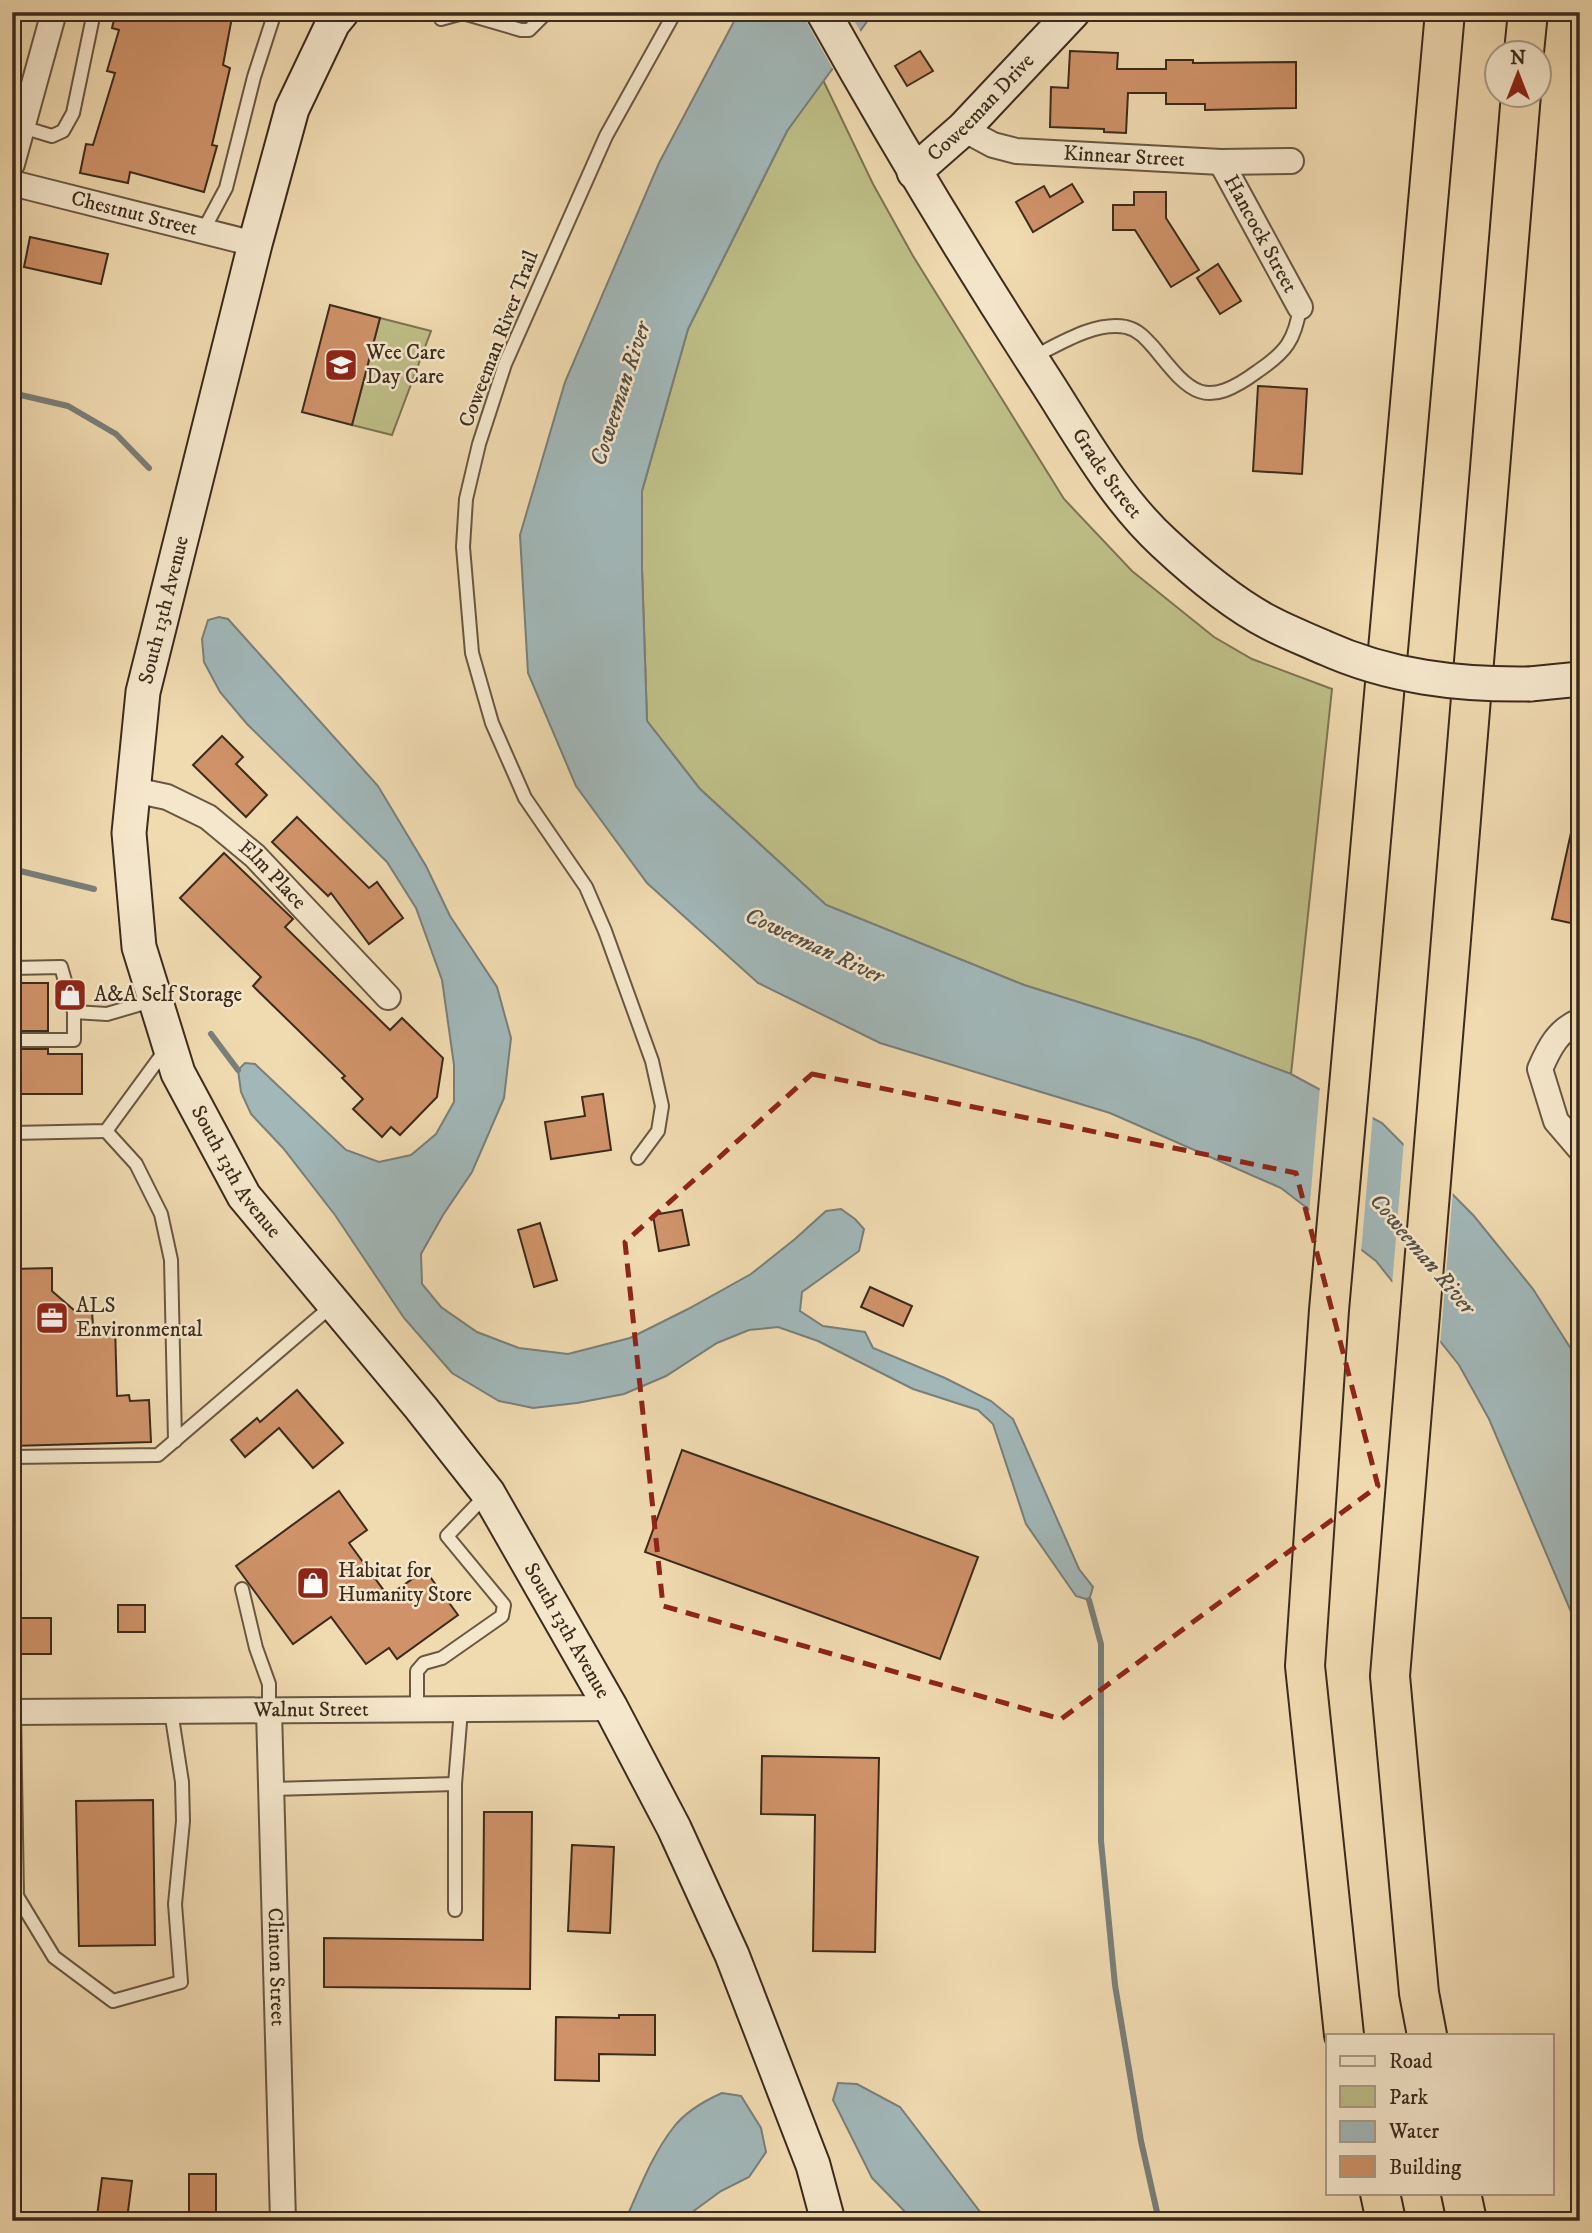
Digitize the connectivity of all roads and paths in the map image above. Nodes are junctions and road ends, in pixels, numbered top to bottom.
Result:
1 (54, 12) edge
2 (94, 12) edge
3 (275, 12) edge
4 (342, 12) edge
5 (547, 12) edge
6 (675, 12) edge
7 (823, 12) edge
8 (1073, 12) edge
9 (1444, 12) edge
10 (1528, 12) edge
11 (441, 19) dead end
12 (1525, 38) edge
13 (22, 90) edge
14 (1520, 108) edge
15 (22, 127) junction
16 (962, 129) junction
17 (1291, 161) dead end
18 (1220, 162) junction
19 (12, 164) edge
20 (914, 172) junction
21 (12, 183) edge
22 (203, 231) junction
23 (255, 244) junction
24 (1300, 307) joint
25 (1030, 358) junction
26 (1580, 679) edge
27 (134, 790) junction
28 (12, 968) edge
29 (388, 997) dead end
30 (156, 1000) junction
31 (74, 1012) junction
32 (1580, 1021) edge
33 (12, 1040) edge
34 (170, 1045) junction
35 (106, 1131) junction
36 (12, 1133) edge
37 (1580, 1149) edge
38 (638, 1158) dead end
39 (334, 1304) junction
40 (175, 1441) junction
41 (12, 1457) edge
42 (488, 1493) junction
43 (242, 1589) dead end
44 (611, 1708) junction
45 (417, 1710) junction
46 (461, 1710) junction
47 (171, 1711) junction
48 (269, 1711) junction
49 (13, 1712) edge
50 (455, 1784) junction
51 (272, 1789) junction
52 (455, 1910) dead end
53 (1344, 2034) edge
54 (1427, 2034) edge
55 (1380, 2194) edge
56 (1461, 2194) edge
57 (284, 2221) edge
58 (828, 2221) edge
59 (1386, 2221) edge
60 (1466, 2221) edge

1 - 13 street
2 - 15 lane
3 - 22 lane
4 - 23 main road, South 13th Avenue
5 - 11 lane
6 - 38 lane, Coweeman River Trail
7 - 20 main road, Grade Street
8 - 16 main road, Coweeman Drive
9 - 53 highway
10 - 12 highway
13 - 15 street
14 - 54 highway
15 - 19 street
16 - 18 street, Kinnear Street
16 - 20 main road, Coweeman Drive
17 - 18 street, Kinnear Street
18 - 24 street, Hancock Street
20 - 25 main road, Grade Street
21 - 22 street, Chestnut Street
22 - 23 street, Chestnut Street
23 - 27 main road, South 13th Avenue
24 - 25 lane
25 - 26 main road, Grade Street, bridge
27 - 29 street, Elm Place
27 - 30 main road, South 13th Avenue
28 - 31 lane
30 - 31 lane
30 - 34 main road, South 13th Avenue
31 - 33 lane
32 - 37 street
34 - 35 lane
34 - 39 main road, South 13th Avenue
35 - 36 lane
35 - 40 lane
39 - 40 lane
39 - 42 main road, South 13th Avenue
40 - 41 lane
42 - 44 main road, South 13th Avenue
42 - 45 lane
43 - 48 lane
44 - 46 street, Walnut Street
44 - 58 main road, South 13th Avenue
45 - 46 street, Walnut Street
45 - 48 street, Walnut Street
46 - 50 lane
47 - 48 street, Walnut Street
47 - 49 street, Walnut Street
47 - 49 lane
48 - 51 street, Clinton Street
50 - 51 lane
50 - 52 lane
51 - 57 street, Clinton Street
55 - 59 highway
56 - 60 highway

